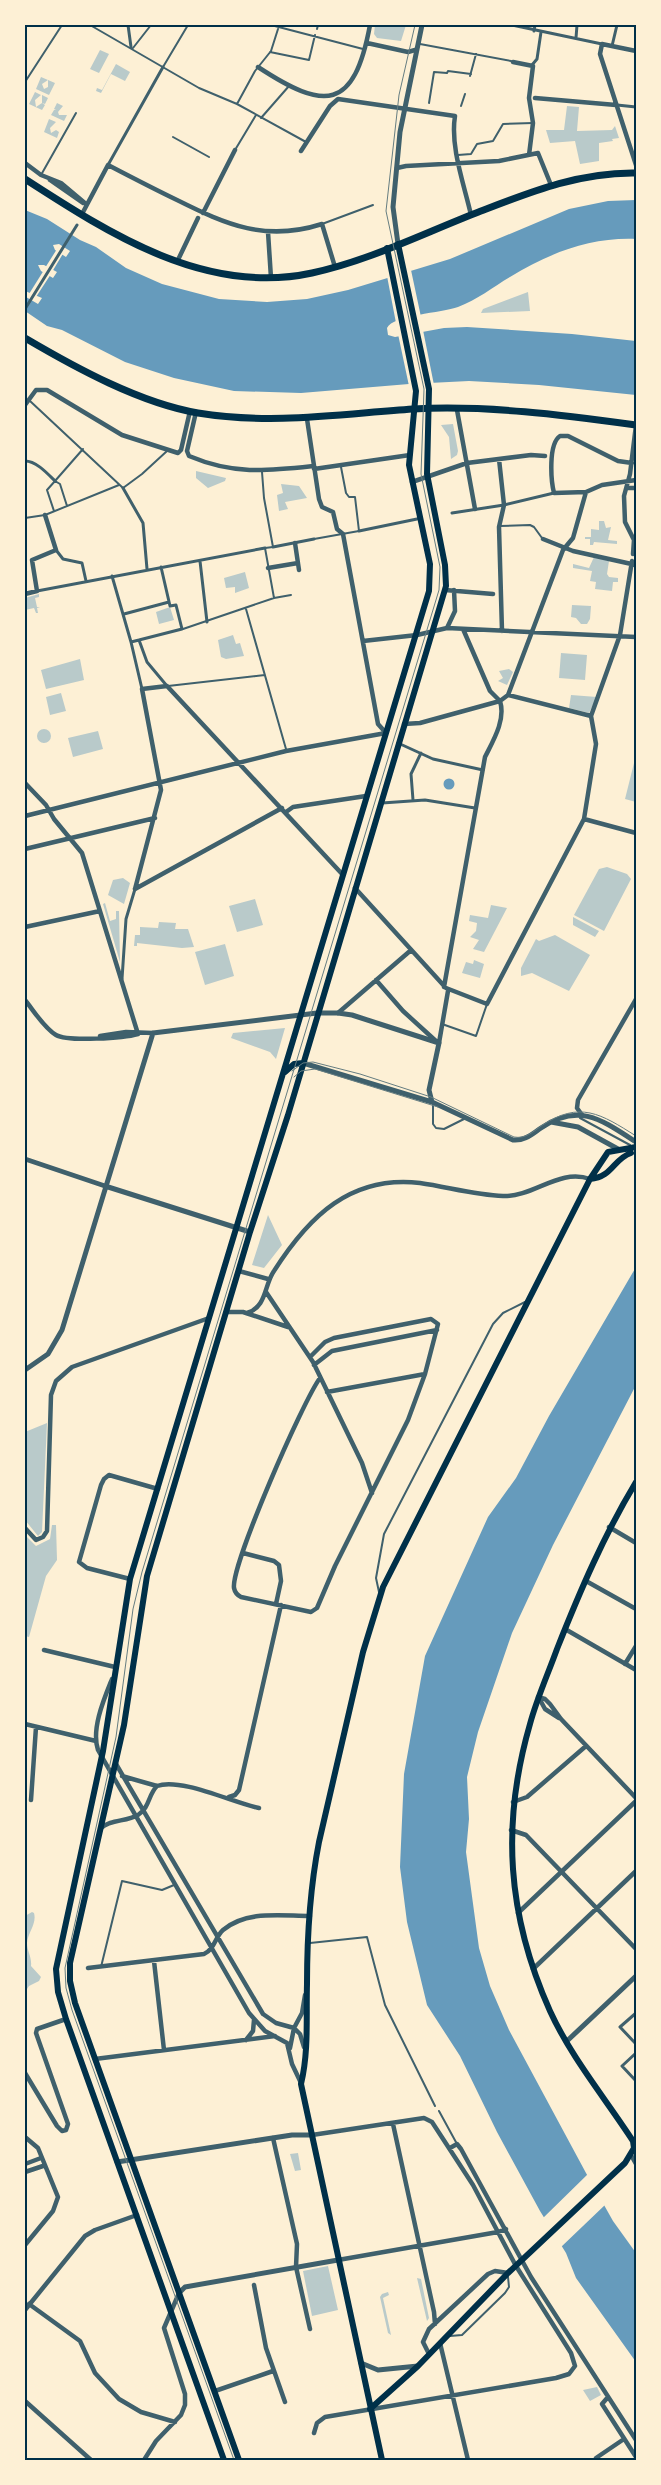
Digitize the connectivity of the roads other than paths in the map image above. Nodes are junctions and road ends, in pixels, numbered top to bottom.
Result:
1 (62, 25) edge
2 (90, 25) edge
3 (128, 25) edge
4 (151, 25) edge
5 (188, 25) edge
6 (271, 25) edge
7 (318, 25) edge
8 (370, 25) edge
9 (422, 25) edge
10 (512, 25) edge
11 (535, 25) edge
12 (577, 25) edge
13 (617, 25) edge
14 (278, 29) junction
15 (317, 29) dead end
16 (534, 31) junction
17 (541, 32) junction
18 (315, 36) junction
19 (576, 38) junction
20 (367, 43) junction
21 (602, 44) junction
22 (612, 46) junction
23 (132, 48) junction
24 (416, 48) junction
25 (365, 49) junction
26 (636, 51) edge
27 (270, 52) junction
28 (476, 54) junction
29 (513, 62) joint
30 (532, 65) junction
31 (163, 67) junction
32 (258, 67) junction
33 (25, 82) edge
34 (288, 86) junction
35 (199, 88) junction
36 (529, 91) junction
37 (196, 92) dead end
38 (465, 94) dead end
39 (534, 98) junction
40 (429, 103) dead end
41 (529, 103) junction
42 (237, 104) junction
43 (616, 105) junction
44 (461, 106) dead end
45 (403, 107) junction
46 (636, 107) edge
47 (76, 114) dead end
48 (256, 115) junction
49 (261, 118) junction
50 (532, 123) junction
51 (173, 137) dead end
52 (306, 142) junction
53 (235, 150) joint
54 (300, 151) dead end
55 (529, 155) junction
56 (458, 156) junction
57 (209, 157) dead end
58 (25, 163) edge
59 (108, 165) junction
60 (460, 165) junction
61 (636, 165) edge
62 (397, 168) junction
63 (636, 173) edge
64 (41, 175) junction
65 (25, 179) edge
66 (551, 185) junction
67 (86, 204) junction
68 (373, 205) dead end
69 (203, 213) junction
70 (82, 214) junction
71 (471, 215) junction
72 (198, 218) dead end
73 (322, 224) junction
74 (77, 225) dead end
75 (268, 232) junction
76 (393, 246) junction
77 (177, 262) junction
78 (335, 267) junction
79 (271, 278) junction
80 (25, 310) edge
81 (28, 341) edge
82 (27, 397) edge
83 (25, 405) edge
84 (414, 409) junction
85 (430, 409) junction
86 (457, 410) junction
87 (193, 412) junction
88 (307, 419) junction
89 (636, 425) edge
90 (83, 448) junction
91 (167, 451) junction
92 (410, 455) junction
93 (546, 456) joint
94 (552, 456) junction
95 (499, 459) junction
96 (25, 461) edge
97 (467, 463) junction
98 (632, 463) junction
99 (340, 465) junction
100 (314, 468) junction
101 (262, 472) junction
102 (427, 478) junction
103 (636, 480) edge
104 (55, 481) junction
105 (629, 481) junction
106 (412, 482) junction
107 (121, 487) junction
108 (626, 488) junction
109 (636, 488) edge
110 (586, 492) junction
111 (554, 494) junction
112 (504, 505) junction
113 (67, 506) junction
114 (475, 509) junction
115 (54, 511) junction
116 (452, 513) dead end
117 (44, 515) junction
118 (25, 518) edge
119 (418, 519) dead end
120 (499, 526) junction
121 (359, 531) junction
122 (343, 534) junction
123 (314, 539) joint
124 (543, 540) joint
125 (295, 543) junction
126 (273, 546) junction
127 (566, 547) junction
128 (265, 548) junction
129 (56, 550) junction
130 (633, 554) dead end
131 (200, 561) junction
132 (298, 563) junction
133 (633, 563) edge
134 (160, 567) junction
135 (268, 568) junction
136 (147, 569) junction
137 (299, 570) dead end
138 (112, 576) junction
139 (86, 581) junction
140 (445, 590) junction
141 (454, 590) junction
142 (38, 591) junction
143 (25, 594) edge
144 (493, 594) dead end
145 (290, 596) dead end
146 (274, 598) junction
147 (169, 602) junction
148 (246, 609) junction
149 (124, 614) junction
150 (207, 622) junction
151 (447, 628) junction
152 (182, 629) junction
153 (463, 629) junction
154 (433, 631) junction
155 (502, 631) junction
156 (531, 632) junction
157 (417, 635) junction
158 (620, 635) junction
159 (636, 637) edge
160 (139, 640) junction
161 (363, 641) junction
162 (131, 642) junction
163 (265, 675) junction
164 (167, 686) junction
165 (142, 689) junction
166 (508, 695) junction
167 (500, 701) junction
168 (591, 716) junction
169 (404, 724) junction
170 (386, 733) junction
171 (398, 743) junction
172 (286, 751) junction
173 (421, 753) junction
174 (241, 763) junction
175 (483, 770) junction
176 (25, 783) edge
177 (159, 783) junction
178 (366, 796) junction
179 (413, 800) junction
180 (382, 803) junction
181 (282, 808) junction
182 (475, 808) junction
183 (49, 810) junction
184 (286, 812) junction
185 (25, 816) edge
186 (155, 818) junction
187 (584, 819) junction
188 (636, 833) edge
189 (70, 838) junction
190 (25, 849) edge
191 (343, 875) junction
192 (355, 888) junction
193 (135, 889) junction
194 (100, 911) junction
195 (25, 927) edge
196 (410, 951) junction
197 (376, 980) junction
198 (122, 984) junction
199 (444, 986) junction
200 (448, 991) junction
201 (636, 999) edge
202 (25, 1000) edge
203 (487, 1004) junction
204 (317, 1013) junction
205 (338, 1013) junction
206 (302, 1015) junction
207 (442, 1024) junction
208 (153, 1033) junction
209 (138, 1034) junction
210 (438, 1042) junction
211 (304, 1062) junction
212 (282, 1077) junction
213 (432, 1102) junction
214 (582, 1115) junction
215 (468, 1117) junction
216 (552, 1122) junction
217 (618, 1149) junction
218 (635, 1149) edge
219 (25, 1159) edge
220 (590, 1179) junction
221 (105, 1186) junction
222 (237, 1229) junction
223 (250, 1232) junction
224 (239, 1271) junction
225 (268, 1279) junction
226 (266, 1292) junction
227 (528, 1300) junction
228 (226, 1312) junction
229 (247, 1313) junction
230 (211, 1318) junction
231 (289, 1328) junction
232 (437, 1330) junction
233 (310, 1357) junction
234 (314, 1365) junction
235 (25, 1370) edge
236 (425, 1374) junction
237 (320, 1378) junction
238 (326, 1392) junction
239 (636, 1482) edge
240 (158, 1489) junction
241 (372, 1493) junction
242 (25, 1528) edge
243 (609, 1528) junction
244 (636, 1543) edge
245 (243, 1553) junction
246 (130, 1579) junction
247 (586, 1581) junction
248 (380, 1594) junction
249 (278, 1605) junction
250 (636, 1609) edge
251 (565, 1630) junction
252 (636, 1646) edge
253 (44, 1650) dead end
254 (625, 1664) junction
255 (115, 1667) junction
256 (636, 1670) edge
257 (114, 1675) junction
258 (538, 1697) junction
259 (25, 1724) edge
260 (36, 1727) junction
261 (96, 1742) junction
262 (586, 1746) junction
263 (102, 1757) junction
264 (116, 1762) junction
265 (113, 1774) junction
266 (122, 1776) junction
267 (157, 1786) junction
268 (229, 1798) junction
269 (31, 1800) dead end
270 (636, 1800) edge
271 (513, 1802) junction
272 (259, 1808) dead end
273 (143, 1811) junction
274 (137, 1816) junction
275 (101, 1828) junction
276 (511, 1830) junction
277 (562, 1871) junction
278 (636, 1871) edge
279 (175, 1885) junction
280 (597, 1908) junction
281 (518, 1913) junction
282 (310, 1916) junction
283 (218, 1938) junction
284 (308, 1944) junction
285 (212, 1949) junction
286 (636, 1950) edge
287 (154, 1960) junction
288 (101, 1966) junction
289 (88, 1968) dead end
290 (533, 1969) junction
291 (636, 1976) edge
292 (307, 1984) junction
293 (636, 2013) edge
294 (263, 2014) junction
295 (66, 2019) junction
296 (254, 2020) junction
297 (294, 2028) junction
298 (275, 2036) junction
299 (246, 2040) junction
300 (567, 2041) junction
301 (636, 2044) edge
302 (305, 2048) junction
303 (164, 2050) junction
304 (289, 2051) junction
305 (636, 2053) edge
306 (96, 2059) junction
307 (25, 2073) edge
308 (636, 2080) edge
309 (301, 2084) junction
310 (435, 2106) dead end
311 (439, 2111) dead end
312 (393, 2124) junction
313 (312, 2135) junction
314 (25, 2137) edge
315 (273, 2138) junction
316 (457, 2144) junction
317 (450, 2148) junction
318 (634, 2154) edge
319 (41, 2158) junction
320 (132, 2159) junction
321 (118, 2162) junction
322 (25, 2164) edge
323 (636, 2164) edge
324 (44, 2166) junction
325 (25, 2172) edge
326 (137, 2215) junction
327 (506, 2229) junction
328 (498, 2232) junction
329 (25, 2245) edge
330 (420, 2246) junction
331 (523, 2259) junction
332 (338, 2260) junction
333 (516, 2266) junction
334 (296, 2267) junction
335 (508, 2273) junction
336 (254, 2285) dead end
337 (179, 2293) junction
338 (29, 2304) junction
339 (25, 2310) edge
340 (171, 2310) junction
341 (435, 2324) junction
342 (310, 2329) dead end
343 (445, 2336) junction
344 (440, 2342) junction
345 (430, 2354) junction
346 (360, 2362) junction
347 (418, 2366) junction
348 (273, 2370) junction
349 (215, 2391) junction
350 (453, 2395) junction
351 (608, 2396) junction
352 (25, 2401) edge
353 (285, 2402) dead end
354 (370, 2409) junction
355 (174, 2422) junction
356 (314, 2433) dead end
357 (624, 2439) junction
358 (636, 2440) edge
359 (636, 2457) edge
360 (91, 2460) edge
361 (144, 2460) edge
362 (224, 2460) edge
363 (239, 2460) edge
364 (382, 2460) edge
365 (468, 2460) edge
366 (597, 2460) edge

1 - 33 lane
2 - 23 lane
3 - 23 street
4 - 23 lane
5 - 31 lane
6 - 14 lane
7 - 15 lane
8 - 20 street
9 - 24 street
10 - 16 street
11 - 16 street
12 - 19 street
13 - 22 street
14 - 18 lane
14 - 27 lane
16 - 17 street
17 - 19 street
17 - 30 street
18 - 25 lane
18 - 27 lane
19 - 21 street
20 - 24 street
20 - 25 street
21 - 22 street
21 - 43 street
22 - 26 street
23 - 31 lane
24 - 28 lane
24 - 45 street
25 - 34 street
27 - 32 lane
28 - 29 lane
28 - 40 lane
29 - 30 street
30 - 36 street
31 - 35 lane
31 - 59 street
32 - 34 street
32 - 42 lane
34 - 49 lane
35 - 37 lane
35 - 42 lane
36 - 39 street
36 - 41 street
38 - 44 lane
39 - 41 street
39 - 43 street
41 - 50 street
42 - 48 lane
43 - 46 street
43 - 61 street
45 - 52 street
45 - 56 street
45 - 62 street
47 - 64 lane
48 - 49 lane
48 - 53 lane
49 - 52 lane
50 - 55 street
50 - 56 lane
51 - 57 lane
52 - 54 street
53 - 69 street
55 - 60 street
55 - 66 street
56 - 60 street
58 - 64 street
59 - 67 street
59 - 69 street
60 - 62 street
60 - 71 street
62 - 76 street
63 - 66 main road
64 - 67 street
65 - 70 main road
66 - 71 main road
67 - 70 street
68 - 73 lane
69 - 75 street
70 - 77 main road
71 - 76 main road
72 - 77 street
73 - 75 street
73 - 78 street
74 - 80 street
75 - 79 street
76 - 78 main road
76 - 84 main road
76 - 85 main road
77 - 79 main road
78 - 79 main road
81 - 87 main road
82 - 83 street
82 - 90 lane
82 - 91 street
84 - 85 main road
84 - 88 main road
84 - 92 main road
85 - 86 main road
85 - 102 main road
86 - 89 main road
86 - 97 street
87 - 88 main road
87 - 91 street
87 - 101 street
88 - 100 street
89 - 98 street
90 - 104 lane
90 - 107 lane
91 - 107 lane
92 - 99 street
92 - 106 main road
93 - 94 street
93 - 95 street
94 - 98 street
94 - 111 street
95 - 97 street
95 - 112 street
96 - 104 street
97 - 102 street
97 - 114 street
98 - 105 street
99 - 100 street
99 - 121 lane
100 - 101 street
100 - 122 street
101 - 126 lane
102 - 106 street
102 - 140 main road
103 - 105 street
104 - 113 lane
104 - 115 lane
105 - 108 street
105 - 110 street
106 - 157 main road
107 - 113 lane
107 - 136 street
108 - 109 street
108 - 130 street
110 - 111 street
110 - 127 street
111 - 112 street
112 - 114 street
112 - 120 street
113 - 115 lane
114 - 116 street
115 - 117 lane
117 - 118 lane
117 - 129 street
119 - 121 street
120 - 124 lane
120 - 155 street
121 - 122 lane
122 - 123 lane
122 - 161 street
123 - 125 street
124 - 127 street
125 - 126 street
125 - 132 street
126 - 128 lane
127 - 133 street
127 - 156 street
128 - 131 street
128 - 135 lane
129 - 139 street
129 - 142 street
131 - 134 street
131 - 150 street
132 - 135 street
132 - 137 street
133 - 158 street
134 - 136 street
134 - 147 street
135 - 146 lane
136 - 138 street
138 - 139 street
138 - 149 street
139 - 142 street
140 - 141 street
140 - 154 main road
141 - 144 street
141 - 151 street
142 - 143 street
145 - 146 lane
146 - 148 lane
147 - 149 street
147 - 152 street
148 - 150 lane
148 - 163 lane
149 - 162 street
150 - 152 lane
151 - 153 street
151 - 154 street
152 - 160 street
153 - 155 street
153 - 167 street
154 - 157 street
154 - 169 main road
155 - 156 street
156 - 158 street
156 - 166 street
157 - 161 street
157 - 170 main road
158 - 159 street
158 - 168 street
160 - 162 street
160 - 164 street
161 - 170 street
162 - 165 street
163 - 164 lane
163 - 172 lane
164 - 165 street
164 - 174 street
165 - 177 street
166 - 167 street
166 - 168 street
167 - 169 street
167 - 175 street
168 - 187 street
169 - 171 main road
170 - 172 street
170 - 178 main road
171 - 173 street
171 - 180 main road
172 - 174 street
173 - 175 street
173 - 179 street
174 - 177 street
174 - 181 street
175 - 182 street
176 - 183 street
177 - 183 street
177 - 186 street
178 - 184 street
178 - 191 main road
179 - 180 street
179 - 182 street
180 - 192 main road
181 - 184 street
181 - 193 street
182 - 199 street
183 - 185 street
183 - 189 street
184 - 191 street
186 - 189 street
186 - 193 street
187 - 188 street
187 - 203 street
189 - 190 street
189 - 194 street
191 - 192 main road
191 - 206 main road
192 - 196 street
192 - 204 main road
193 - 198 street
194 - 195 street
194 - 198 street
196 - 197 street
196 - 199 street
197 - 205 street
197 - 210 street
198 - 209 street
199 - 200 street
200 - 203 street
200 - 207 street
201 - 214 street
202 - 209 street
203 - 207 lane
204 - 205 street
204 - 206 street
204 - 211 main road
205 - 210 street
206 - 208 street
206 - 212 main road
207 - 210 street
208 - 209 street
208 - 221 street
210 - 213 street
211 - 212 main road
211 - 213 street
211 - 223 main road
212 - 222 main road
213 - 215 street
213 - 215 lane
214 - 216 street
214 - 218 street
215 - 216 street
216 - 217 street
216 - 218 lane
217 - 218 main road
217 - 220 main road
218 - 220 main road
219 - 221 street
220 - 225 street
220 - 227 main road
221 - 222 street
221 - 235 street
222 - 223 street
222 - 230 main road
223 - 224 main road
224 - 225 street
224 - 228 main road
225 - 226 street
226 - 229 street
226 - 231 street
227 - 248 main road
227 - 248 lane
228 - 229 street
228 - 230 main road
228 - 264 main road
229 - 231 street
230 - 240 main road
230 - 242 street
231 - 233 street
232 - 233 street
232 - 234 street
232 - 236 street
233 - 234 street
234 - 237 street
236 - 238 street
236 - 241 street
237 - 238 street
237 - 245 street
238 - 241 street
239 - 243 main road
240 - 246 main road
240 - 246 street
241 - 249 street
243 - 244 street
243 - 247 main road
245 - 249 street
245 - 249 street
246 - 255 main road
247 - 250 street
247 - 251 main road
248 - 282 main road
249 - 268 street
251 - 254 street
251 - 258 main road
252 - 254 street
253 - 255 street
254 - 256 street
255 - 257 main road
257 - 261 street
257 - 263 main road
258 - 262 street
258 - 271 main road
259 - 260 street
260 - 261 street
260 - 269 street
261 - 263 street
262 - 270 street
262 - 271 street
263 - 265 street
263 - 295 main road
264 - 265 main road
264 - 266 street
265 - 274 street
265 - 275 main road
266 - 267 street
266 - 273 street
267 - 268 street
267 - 273 street
268 - 272 street
270 - 277 street
271 - 276 main road
273 - 274 street
273 - 283 street
274 - 275 street
274 - 279 street
275 - 306 main road
276 - 277 street
276 - 281 main road
277 - 280 street
277 - 281 street
278 - 280 street
279 - 285 street
279 - 288 lane
280 - 286 street
280 - 290 street
281 - 290 main road
282 - 283 street
282 - 284 main road
283 - 285 street
283 - 294 street
284 - 292 main road
284 - 310 lane
285 - 287 street
285 - 296 street
287 - 288 street
287 - 303 street
288 - 289 street
290 - 300 main road
291 - 300 street
292 - 297 street
292 - 302 main road
293 - 301 street
294 - 296 street
294 - 297 street
295 - 307 street
295 - 321 main road
296 - 298 street
296 - 299 street
297 - 302 street
297 - 304 street
298 - 299 street
298 - 304 street
299 - 303 street
300 - 318 main road
302 - 309 main road
303 - 306 street
304 - 309 street
305 - 308 street
306 - 320 main road
309 - 313 main road
311 - 316 lane
312 - 313 street
312 - 317 street
312 - 330 street
313 - 315 street
313 - 332 main road
314 - 319 street
315 - 320 street
315 - 334 street
316 - 317 street
316 - 327 street
317 - 328 street
318 - 323 street
318 - 331 main road
319 - 322 street
319 - 324 street
320 - 321 street
320 - 337 main road
321 - 326 main road
324 - 325 street
324 - 329 street
326 - 338 street
326 - 340 main road
327 - 328 street
327 - 331 street
328 - 330 street
328 - 333 street
330 - 332 street
330 - 341 street
331 - 333 main road
331 - 351 street
332 - 334 street
332 - 346 main road
333 - 335 main road
333 - 350 street
334 - 337 street
334 - 342 street
335 - 341 street
335 - 343 main road
335 - 343 lane
336 - 348 street
337 - 340 street
337 - 349 main road
338 - 339 street
338 - 355 street
340 - 355 street
340 - 362 main road
341 - 345 street
343 - 344 main road
344 - 345 main road
344 - 350 street
345 - 347 main road
346 - 347 street
346 - 354 main road
347 - 354 main road
348 - 349 street
348 - 353 street
349 - 363 main road
350 - 354 street
350 - 365 street
351 - 357 street
351 - 358 street
352 - 360 street
354 - 356 street
354 - 364 main road
355 - 361 street
357 - 359 street
357 - 366 street

